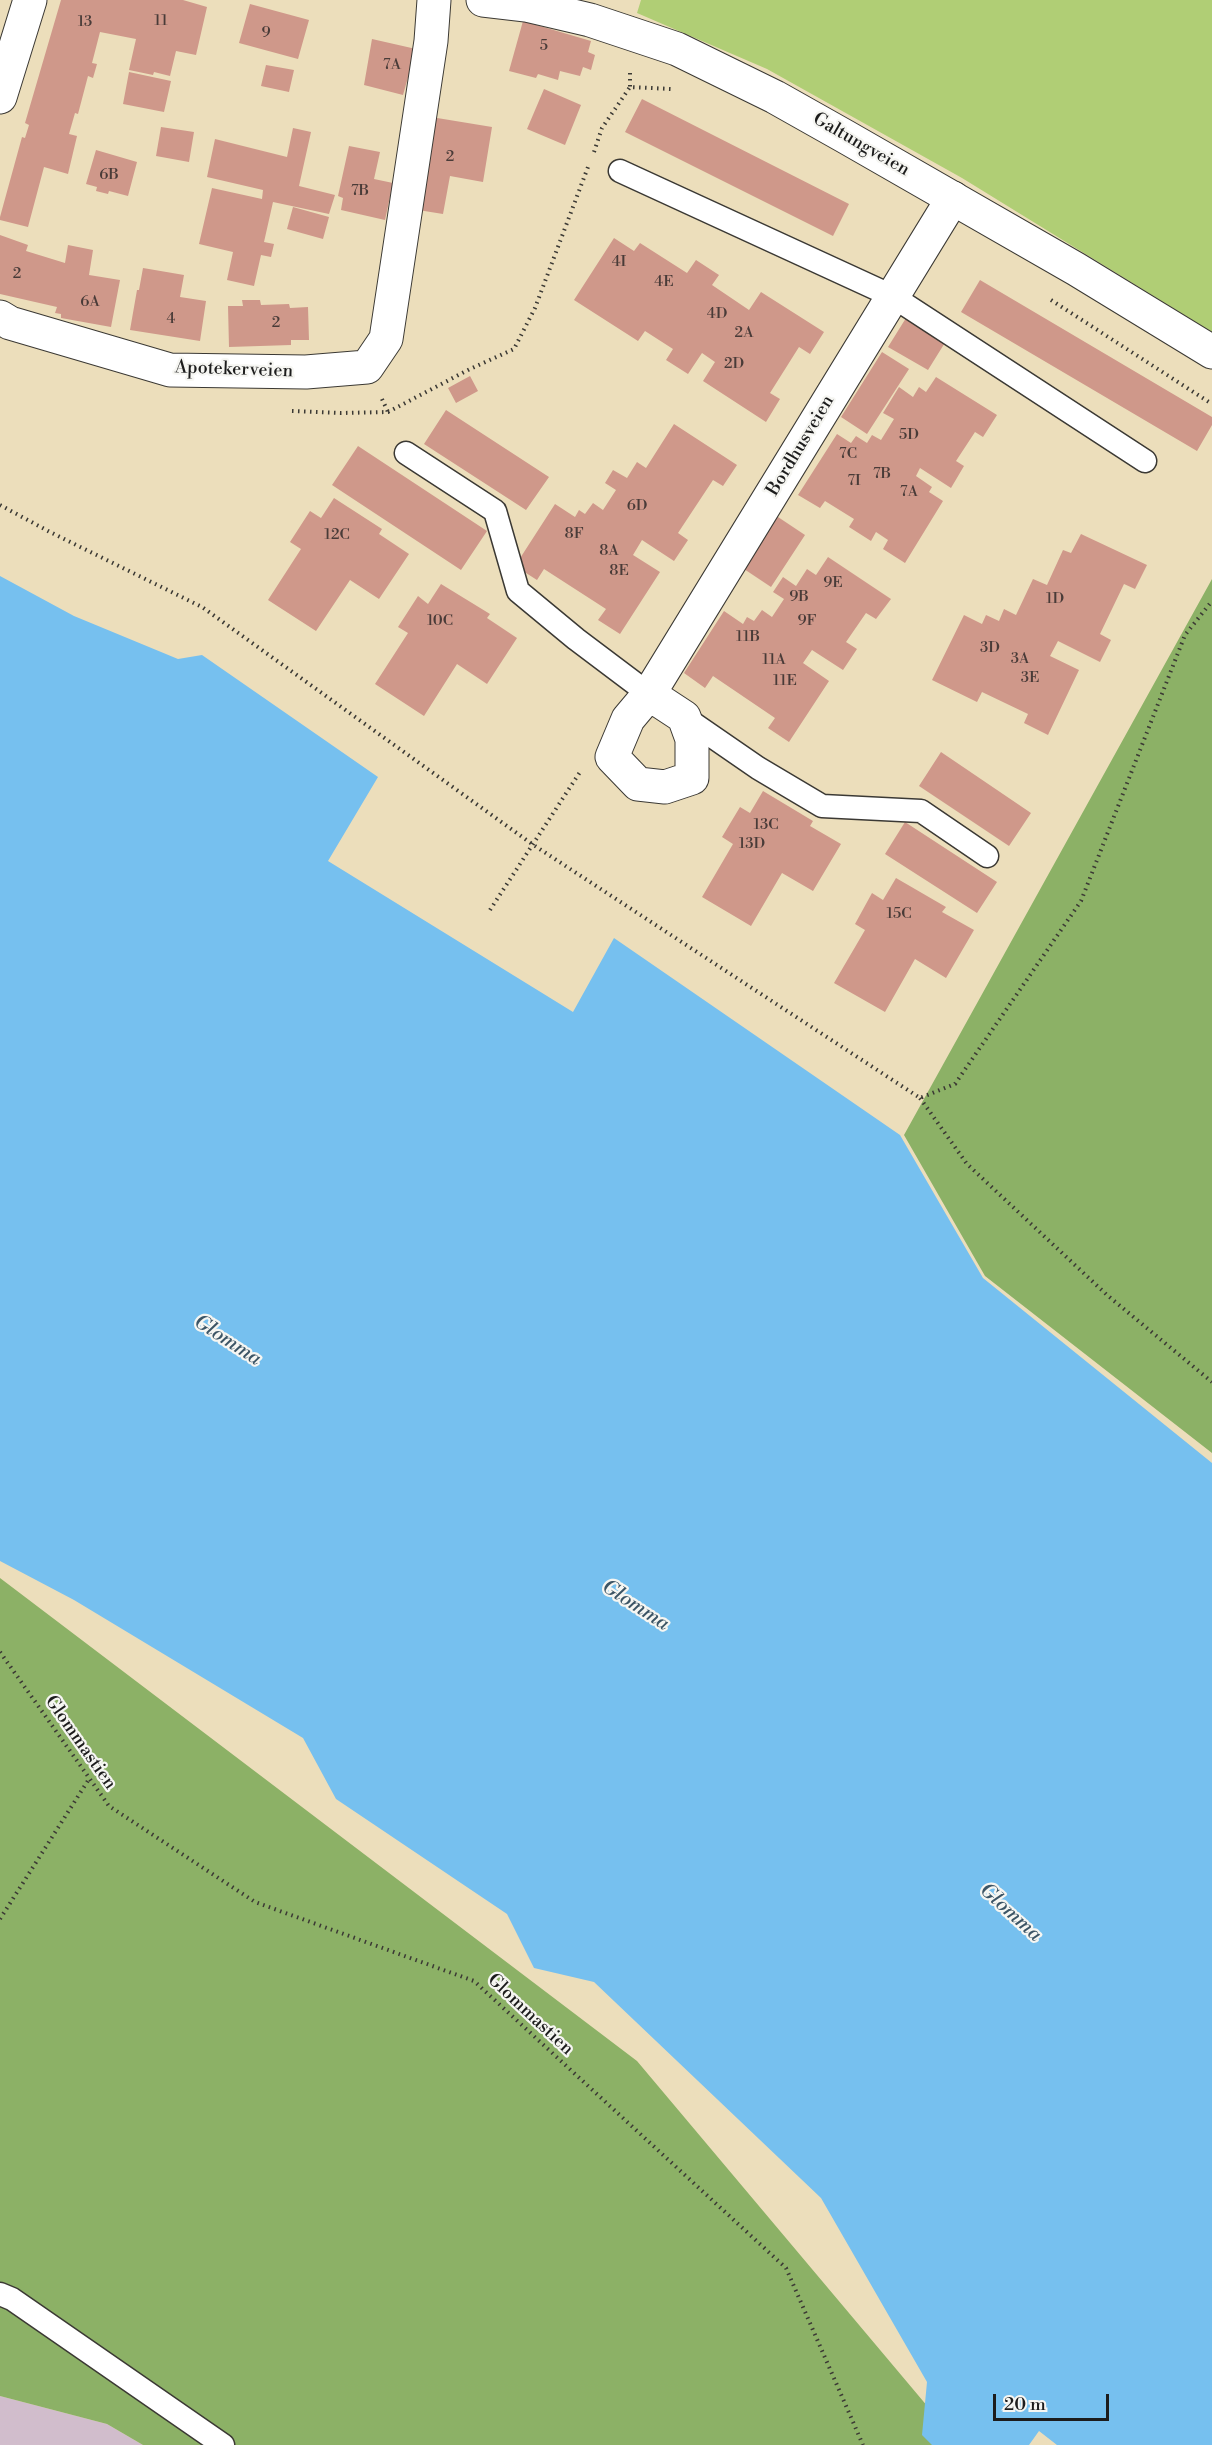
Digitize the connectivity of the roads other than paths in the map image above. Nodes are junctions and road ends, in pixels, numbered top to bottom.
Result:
1 (30, 0) edge
2 (434, 0) edge
3 (483, 0) edge
4 (0, 97) edge
5 (620, 171) dead end
6 (953, 198) junction
7 (892, 297) junction
8 (0, 317) edge
9 (1212, 352) edge
10 (406, 453) dead end
11 (1145, 461) dead end
12 (650, 694) junction
13 (684, 717) junction
14 (987, 856) dead end
15 (0, 2294) edge
16 (223, 2445) edge

1 - 4 street
2 - 8 street, Apotekerveien
3 - 6 street, Galtungveien
5 - 7 lane
6 - 7 street, Bordhusveien
6 - 9 street, Galtungveien
7 - 11 lane
7 - 12 street, Bordhusveien
10 - 12 lane
12 - 13 street
12 - 13 street, Bordhusveien
13 - 14 lane
15 - 16 lane

